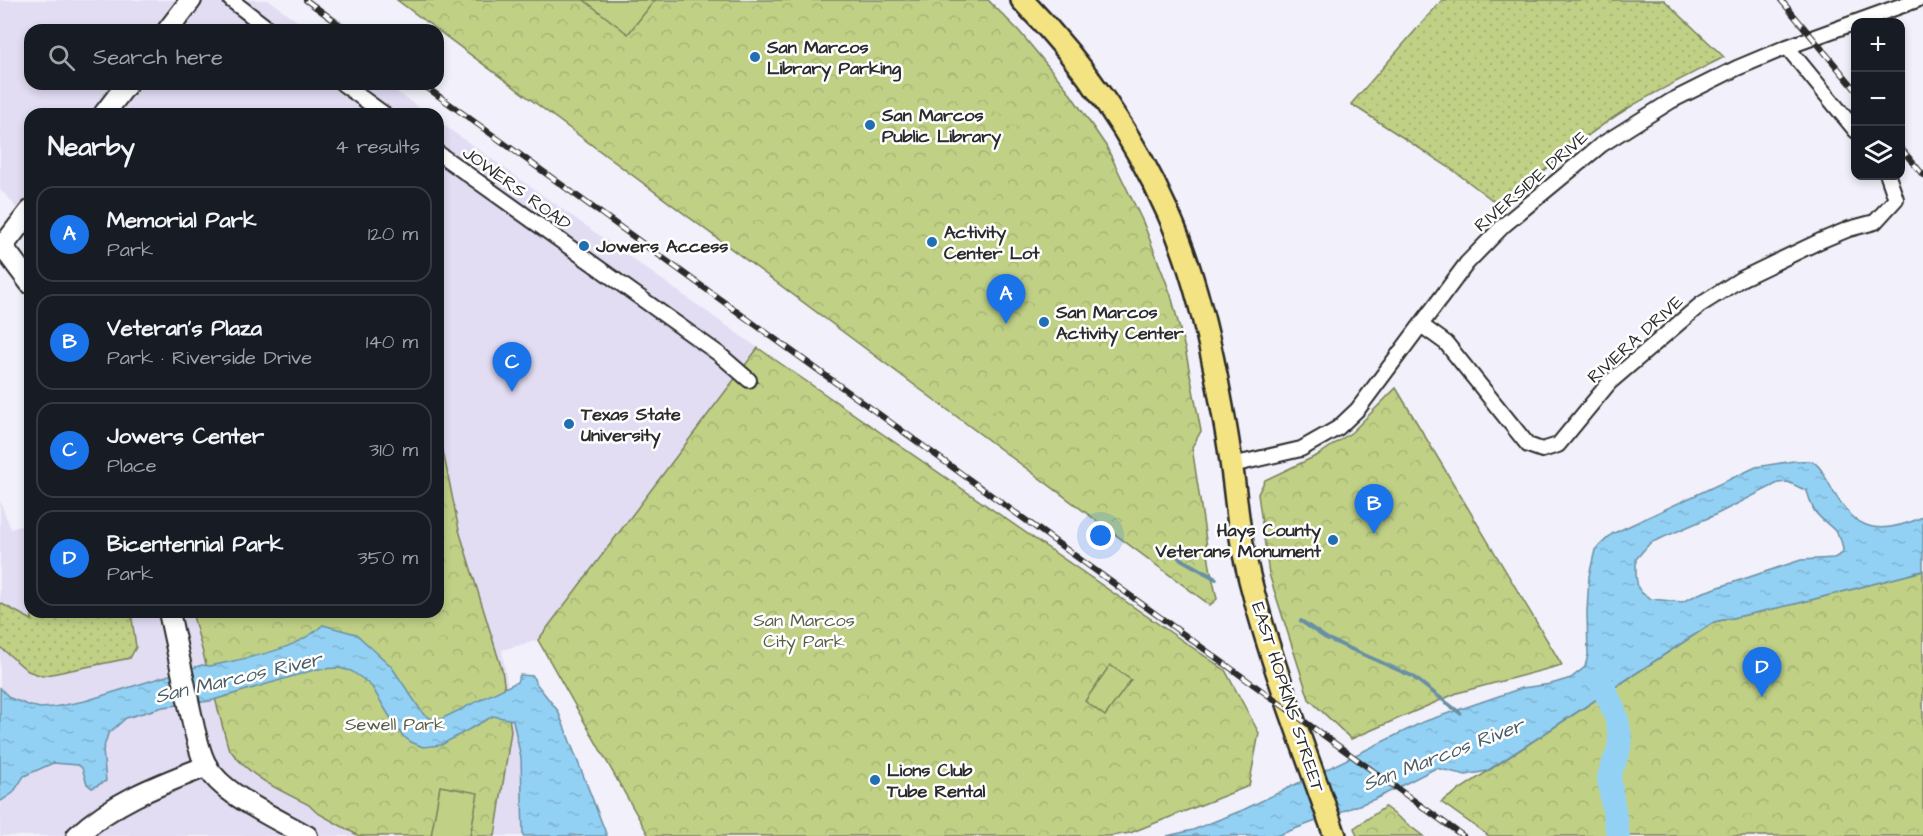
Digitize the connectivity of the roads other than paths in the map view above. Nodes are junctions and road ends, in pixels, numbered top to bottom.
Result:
1 (191, 0) edge
2 (231, 0) edge
3 (1022, 0) edge
4 (1917, 0) edge
5 (173, 24) edge
6 (262, 24) edge
7 (1787, 47) junction
8 (122, 90) edge
9 (351, 90) edge
10 (109, 108) edge
11 (376, 108) edge
12 (1852, 126) edge
13 (444, 157) edge
14 (1889, 180) edge
15 (24, 218) edge
16 (1, 243) edge
17 (24, 276) edge
18 (1421, 325) junction
19 (748, 380) dead end
20 (1232, 465) junction
21 (170, 618) edge
22 (207, 766) junction
23 (77, 836) edge
24 (307, 836) edge
25 (1335, 836) edge

1 - 5 main road
2 - 6 street
3 - 20 main road, EAST HOPKINS STREET
4 - 7 street, RIVERSIDE DRIVE
7 - 12 street
7 - 18 street, RIVERSIDE DRIVE
8 - 10 main road
9 - 11 street
13 - 19 street, JOWERS ROAD
14 - 18 street, RIVIERA DRIVE
15 - 16 main road
16 - 17 main road
18 - 20 street, RIVERSIDE DRIVE
20 - 25 main road, EAST HOPKINS STREET
21 - 22 main road
22 - 23 main road
22 - 24 main road

